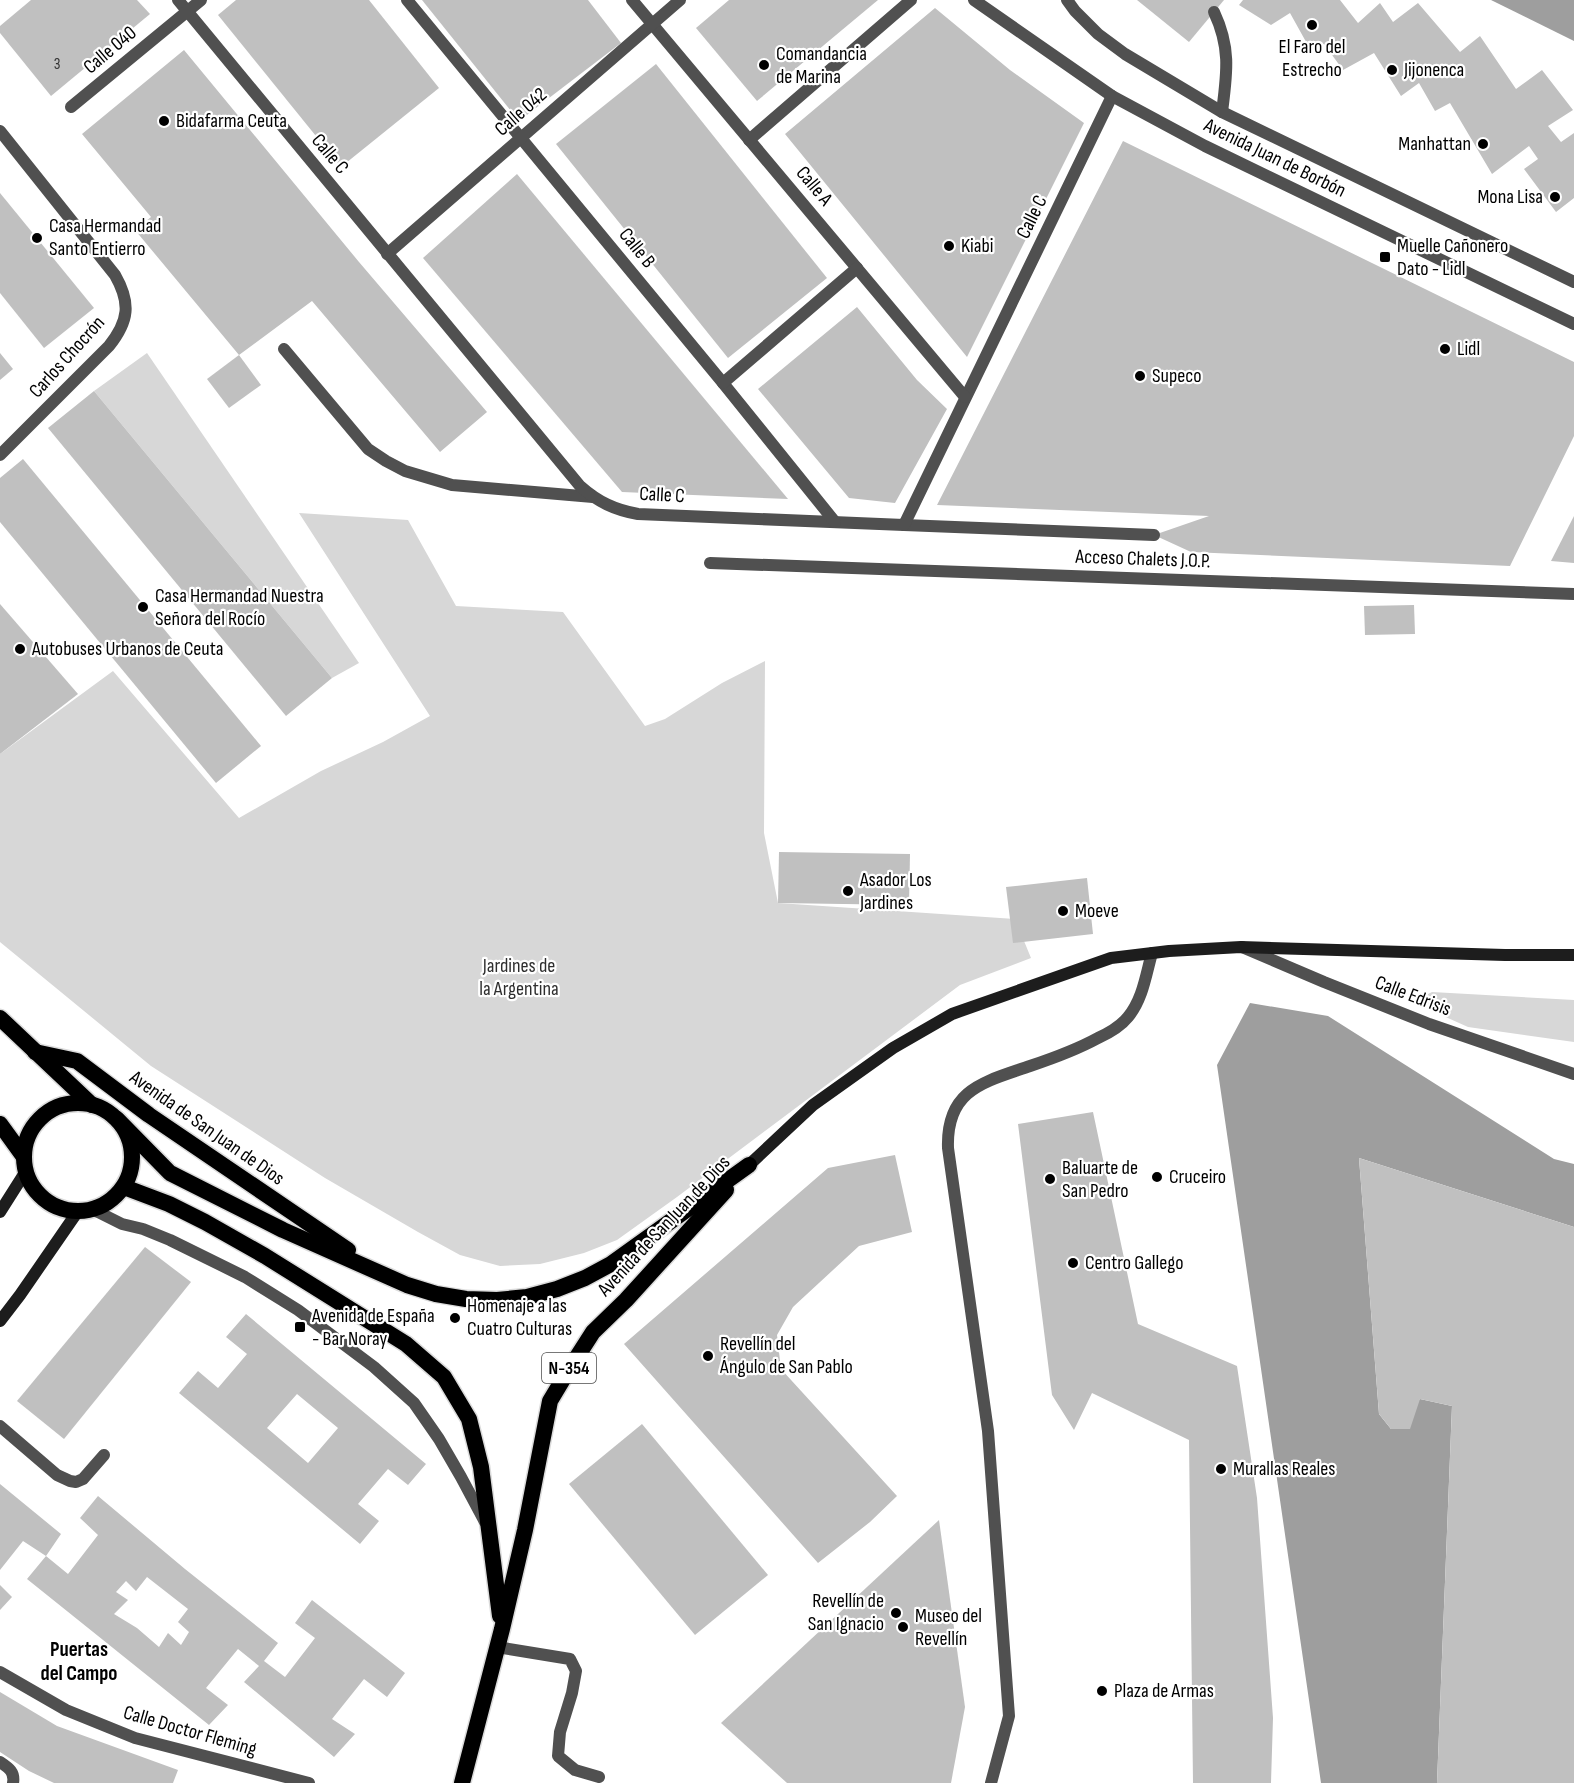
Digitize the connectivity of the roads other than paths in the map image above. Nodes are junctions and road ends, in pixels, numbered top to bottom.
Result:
1 (178, 0) edge
2 (201, 0) edge
3 (407, 0) edge
4 (632, 0) edge
5 (680, 0) edge
6 (911, 0) edge
7 (974, 0) edge
8 (1067, 0) edge
9 (187, 11) junction
10 (1214, 12) dead end
11 (652, 24) junction
12 (1112, 96) junction
13 (71, 107) dead end
14 (1222, 112) junction
15 (0, 131) edge
16 (521, 138) junction
17 (749, 140) junction
18 (387, 254) junction
19 (857, 268) junction
20 (1574, 282) edge
21 (1574, 324) edge
22 (284, 349) dead end
23 (723, 383) junction
24 (965, 397) junction
25 (0, 455) edge
26 (592, 497) junction
27 (835, 522) junction
28 (904, 525) junction
29 (1154, 535) dead end
30 (710, 563) dead end
31 (1574, 594) edge
32 (1241, 947) junction
33 (1152, 953) junction
34 (1574, 955) edge
35 (0, 1018) edge
36 (35, 1052) junction
37 (1574, 1074) edge
38 (92, 1105) junction
39 (117, 1119) junction
40 (0, 1124) edge
41 (25, 1164) junction
42 (748, 1165) junction
43 (124, 1187) junction
44 (85, 1210) junction
45 (0, 1212) edge
46 (380, 1272) junction
47 (0, 1321) edge
48 (0, 1426) edge
49 (104, 1455) dead end
50 (489, 1529) junction
51 (502, 1629) junction
52 (497, 1647) junction
53 (0, 1672) edge
54 (0, 1762) edge
55 (599, 1777) dead end
56 (13, 1783) edge
57 (309, 1783) edge
58 (462, 1783) edge
59 (991, 1783) edge

1 - 9 street, Calle C
2 - 9 street, Calle 040
3 - 16 street, Calle B
4 - 11 street, Calle A
5 - 11 street, Calle 042
6 - 17 street
7 - 12 street, Avenida Juan de Borbón
8 - 14 street, Avenida Juan de Borbón
9 - 13 street, Calle 040
9 - 18 street, Calle C
10 - 14 street
11 - 16 street, Calle 042
11 - 17 street, Calle A
12 - 21 street, Avenida Juan de Borbón
12 - 24 street, Calle C
14 - 20 street, Avenida Juan de Borbón
15 - 25 street, Carlos Chocrón
16 - 18 street, Calle 042
16 - 23 street, Calle B
17 - 19 street, Calle A
18 - 26 street, Calle C
19 - 23 street
19 - 24 street, Calle A
22 - 26 street
23 - 27 street, Calle B
24 - 28 street, Calle C
26 - 27 street, Calle C
27 - 28 street, Calle C
28 - 29 street
30 - 31 street, Acceso Chalets J.O.P.
32 - 33 main road, N-354
32 - 34 main road, N-354
32 - 37 street, Calle Edrisis
33 - 42 main road, N-354
33 - 59 street
35 - 36 highway, N-354
36 - 38 highway, N-354
36 - 46 highway, Avenida de San Juan de Dios / N-354
38 - 39 highway, N-354
38 - 41 highway
39 - 43 highway
39 - 46 highway, Avenida de San Juan de Dios / N-354
40 - 41 highway
41 - 44 highway
41 - 45 main road
42 - 46 highway, Avenida de San Juan de Dios / N-354
42 - 51 highway, Avenida de San Juan de Dios / N-354
43 - 44 highway
43 - 50 highway, Avenida de San Juan de Dios
44 - 47 main road
44 - 50 street, Avenida de San Juan de Dios
48 - 49 street
50 - 51 highway, Avenida de San Juan de Dios
51 - 52 highway, Avenida de San Juan de Dios
52 - 55 street
52 - 58 highway, Avenida de San Juan de Dios
53 - 57 street, Calle Doctor Fleming
54 - 56 street

